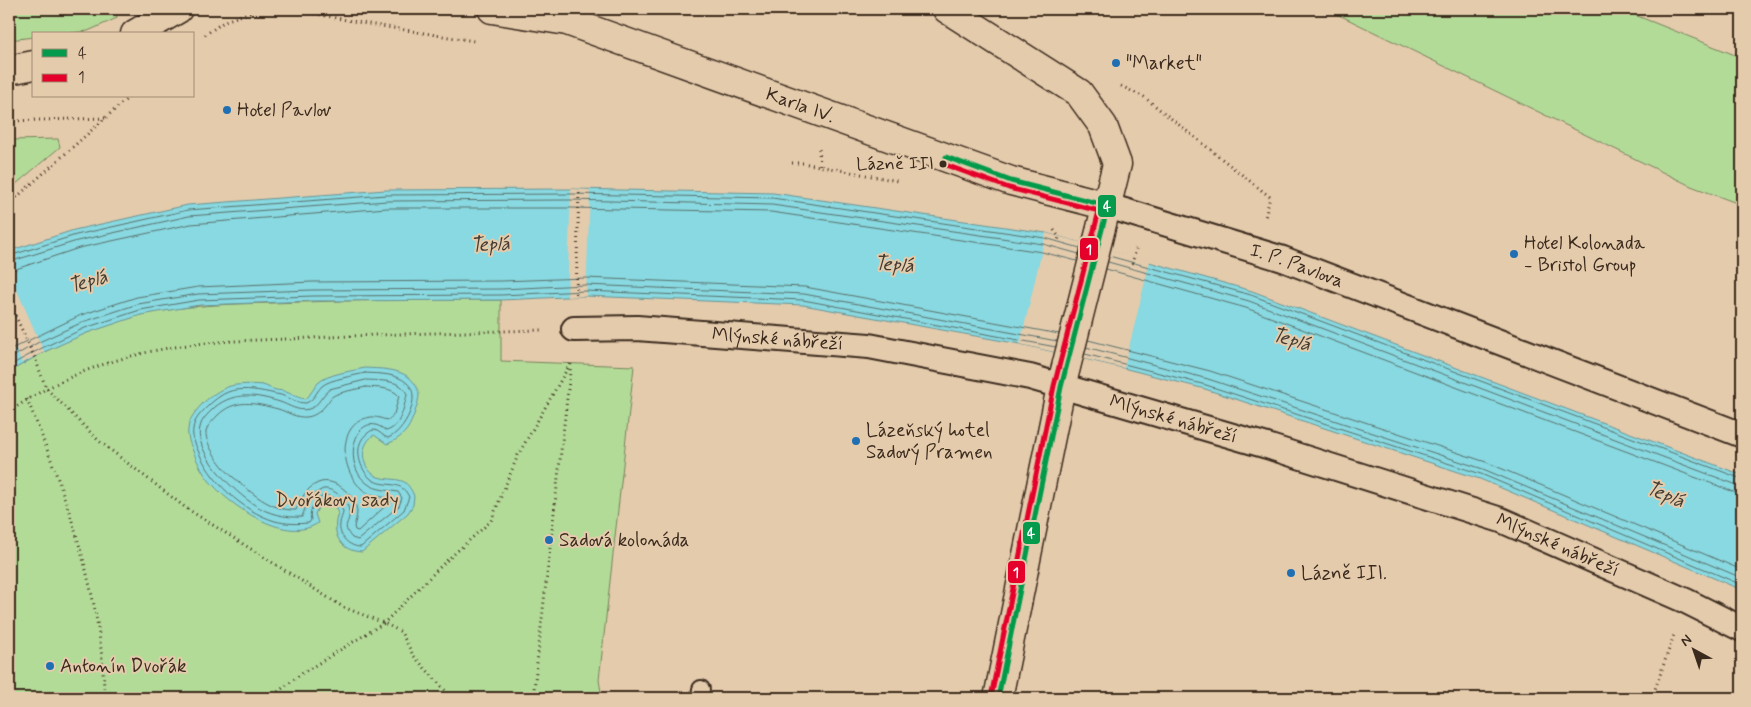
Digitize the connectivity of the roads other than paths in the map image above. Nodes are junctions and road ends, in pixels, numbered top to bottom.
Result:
1 (178, 9) edge
2 (492, 9) edge
3 (947, 9) edge
4 (138, 32) edge
5 (32, 65) edge
6 (9, 70) edge
7 (1108, 206) junction
8 (575, 318) road end
9 (1061, 387) junction
10 (1742, 435) edge
11 (1742, 629) edge
12 (998, 698) edge

1 - 4 street
2 - 7 street, Karla IV.
3 - 7 street
5 - 6 street
7 - 9 street
7 - 10 street, I. P. Pavlova
8 - 9 street, Mlýnské nábřeží
9 - 11 street, Mlýnské nábřeží
9 - 12 street

